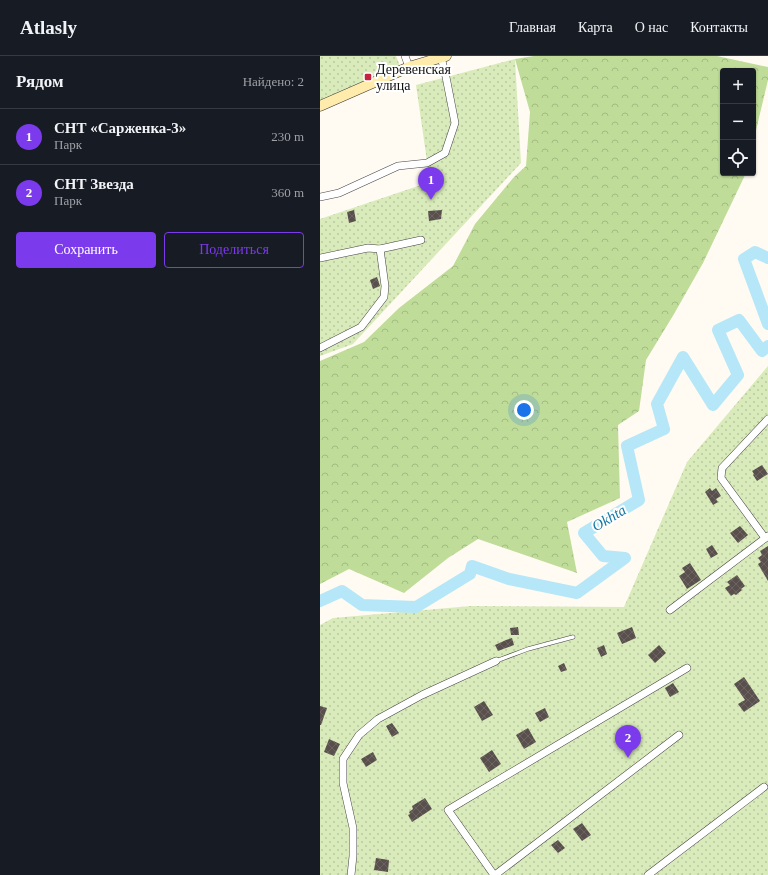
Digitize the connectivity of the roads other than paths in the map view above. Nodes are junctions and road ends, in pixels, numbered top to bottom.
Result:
1 (405, 56) edge
2 (443, 57) edge
3 (409, 67) junction
4 (320, 106) edge
5 (320, 197) edge
6 (421, 240) dead end
7 (380, 249) junction
8 (320, 258) edge
9 (320, 348) edge
10 (768, 420) edge
11 (767, 537) edge
12 (670, 610) dead end
13 (573, 637) dead end
14 (496, 661) joint
15 (687, 668) dead end
16 (679, 735) dead end
17 (764, 786) dead end
18 (351, 875) edge
19 (494, 875) edge
20 (648, 875) edge

1 - 3 street
2 - 3 main road
2 - 5 street
3 - 4 main road
6 - 7 street
7 - 8 street
7 - 9 street
10 - 11 street
11 - 12 street
13 - 14 lane
14 - 18 street
15 - 19 street
16 - 19 street
17 - 20 street

